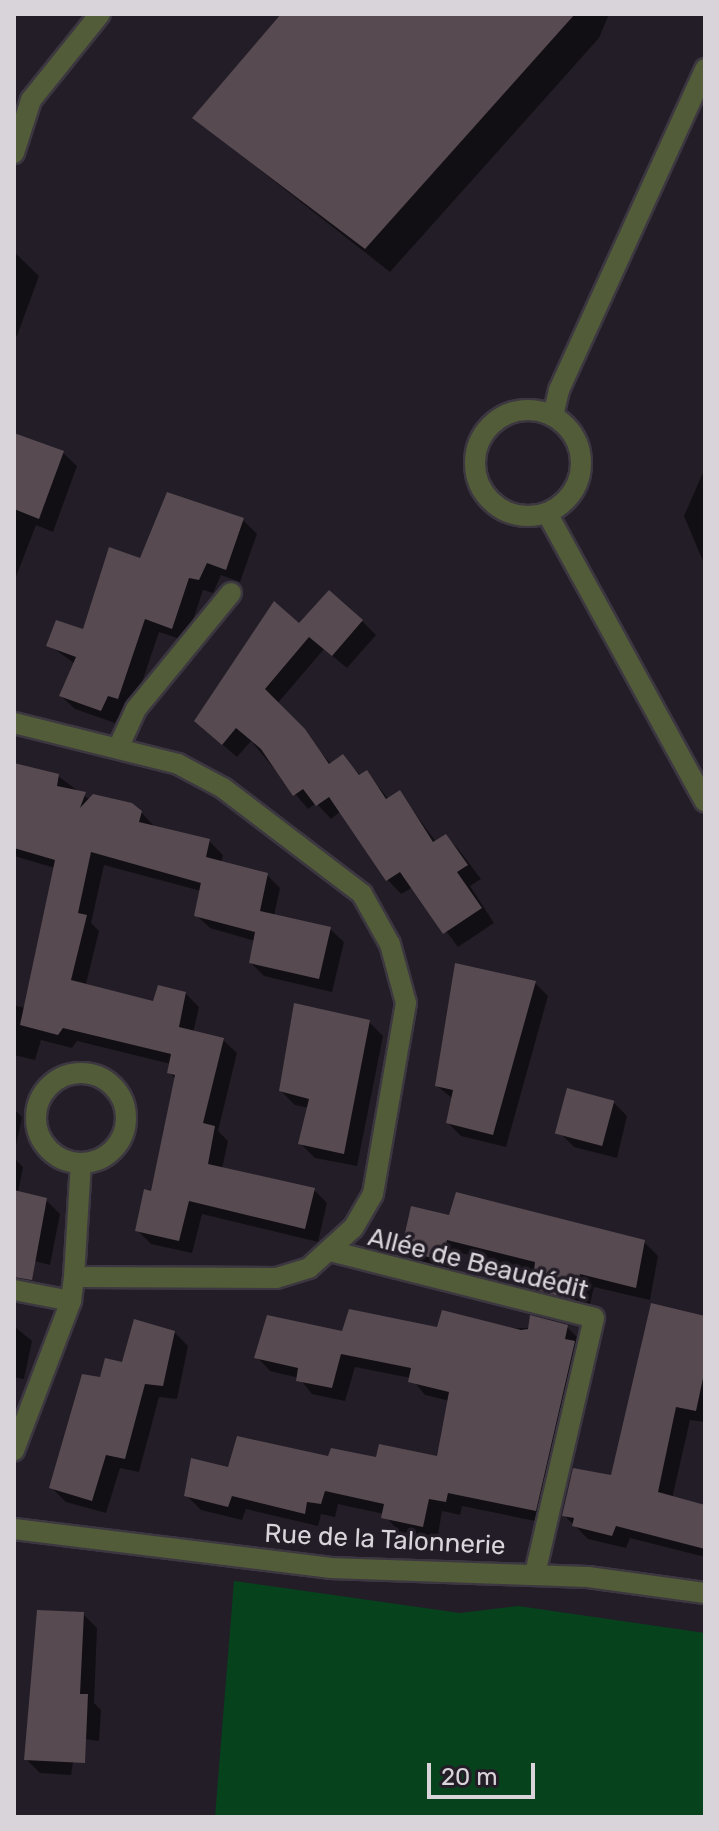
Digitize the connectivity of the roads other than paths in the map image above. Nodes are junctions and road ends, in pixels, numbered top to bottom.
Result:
1 (100, 14) edge
2 (705, 69) edge
3 (14, 153) edge
4 (553, 416) junction
5 (547, 513) junction
6 (231, 593) dead end
7 (14, 723) edge
8 (119, 746) junction
9 (705, 802) edge
10 (81, 1164) junction
11 (330, 1251) junction
12 (74, 1277) junction
13 (14, 1290) edge
14 (71, 1301) junction
15 (14, 1450) edge
16 (14, 1529) edge
17 (535, 1574) junction
18 (705, 1593) edge

1 - 3 street
2 - 4 street
4 - 5 street
4 - 5 street
5 - 9 street
6 - 8 street
7 - 8 street
8 - 11 street
10 - 10 street
10 - 12 street
11 - 12 street
11 - 17 street, Allée de Beaudédit
12 - 14 street
13 - 14 street
14 - 15 street
16 - 17 street, Rue de la Talonnerie
17 - 18 street, Rue de la Talonnerie

